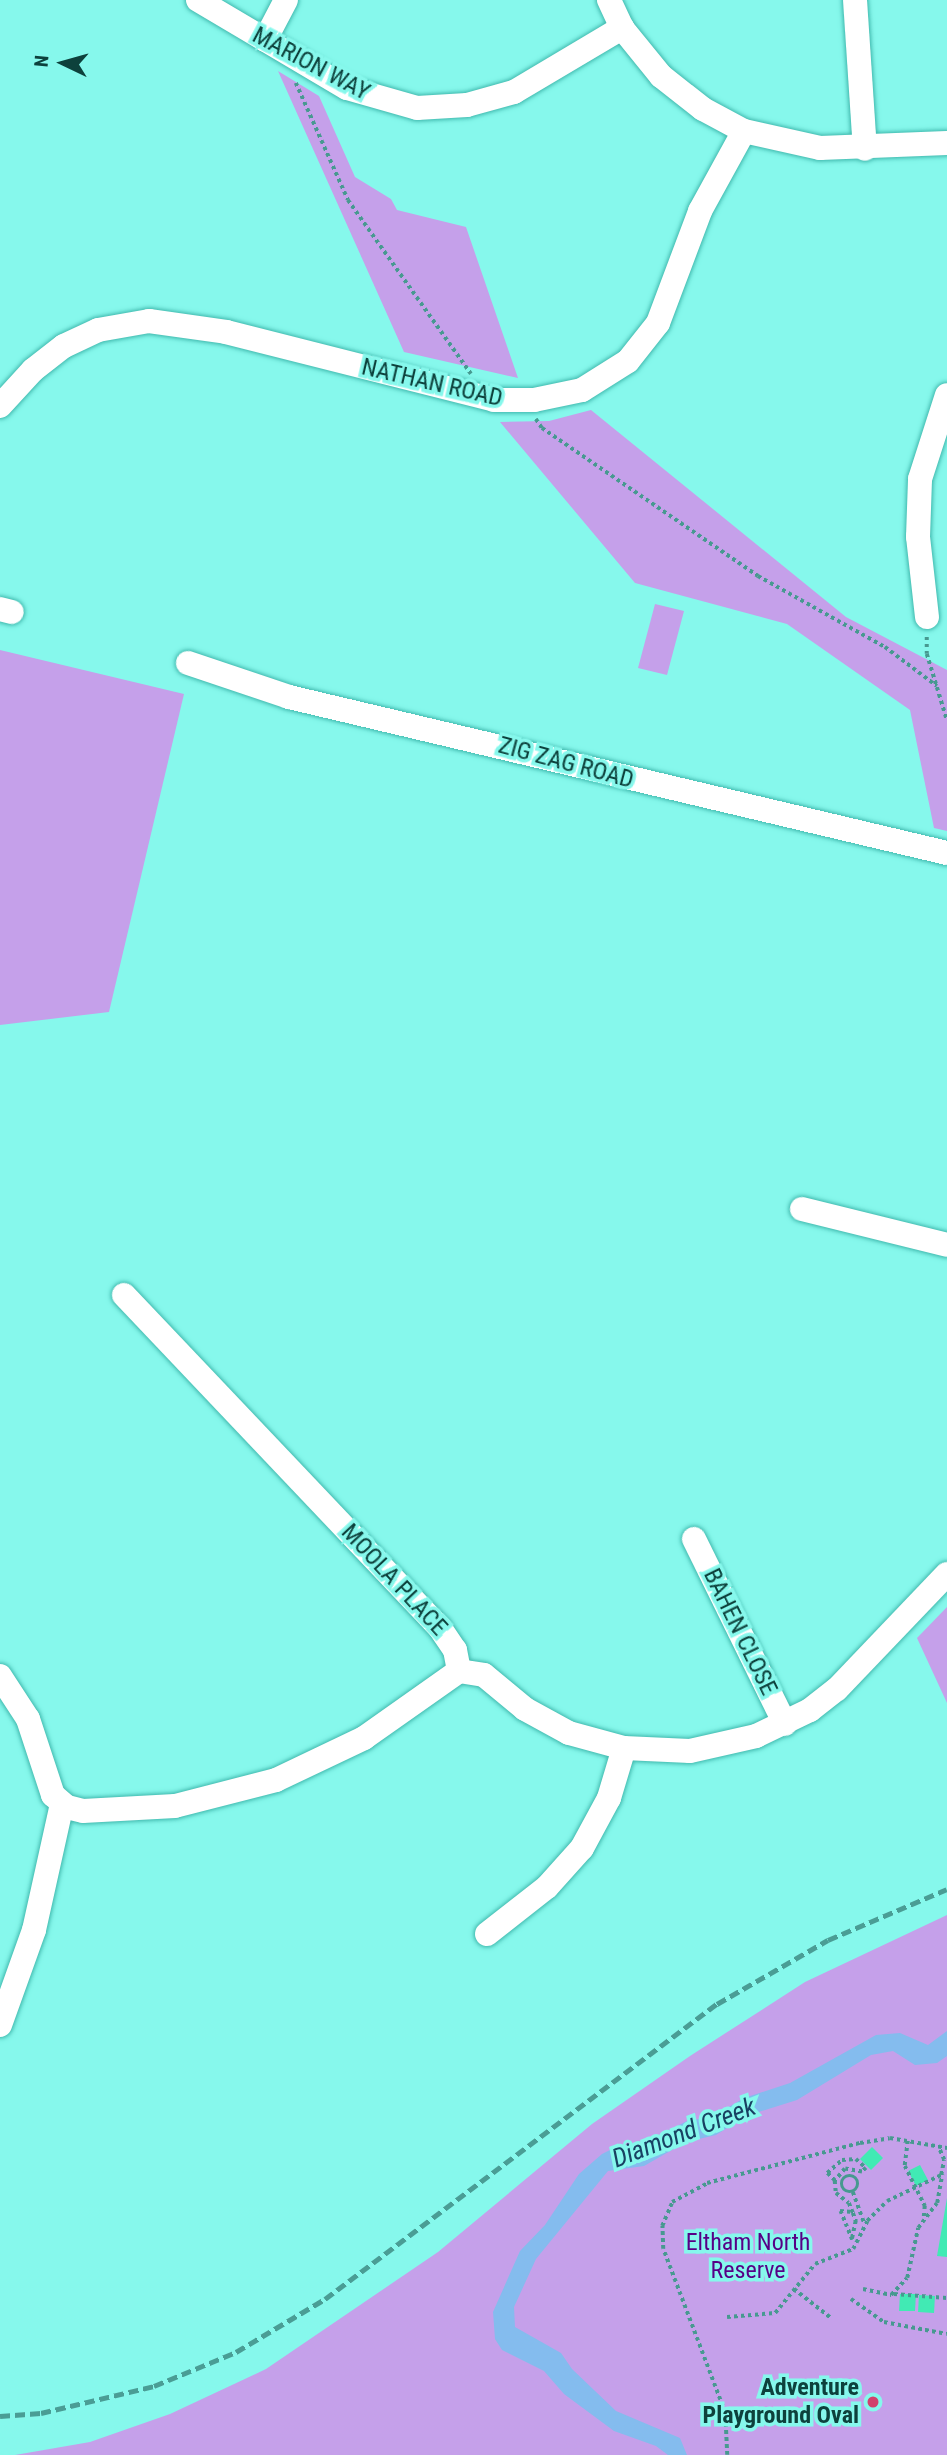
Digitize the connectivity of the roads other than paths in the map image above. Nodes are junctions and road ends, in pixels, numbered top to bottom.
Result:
1 (198, 0) edge
2 (286, 0) edge
3 (609, 0) edge
4 (855, 0) edge
5 (622, 28) junction
6 (265, 40) junction
7 (744, 131) junction
8 (947, 143) edge
9 (865, 149) junction
10 (947, 395) edge
11 (0, 406) edge
12 (927, 617) road end
13 (188, 663) dead end
14 (947, 853) edge
15 (802, 1209) dead end
16 (947, 1245) edge
17 (124, 1295) dead end
18 (694, 1539) dead end
19 (947, 1574) edge
20 (459, 1671) junction
21 (0, 1676) edge
22 (785, 1724) junction
23 (624, 1748) junction
24 (62, 1804) junction
25 (487, 1934) dead end
26 (0, 2025) edge

1 - 6 street, MARION WAY
2 - 6 street
3 - 5 street
4 - 9 street
5 - 6 street, MARION WAY
5 - 7 street
7 - 9 street
7 - 11 street, NATHAN ROAD
8 - 9 street
10 - 12 street
13 - 14 street, ZIG ZAG ROAD
15 - 16 street
17 - 20 street, MOOLA PLACE
18 - 22 street, BAHEN CLOSE
19 - 22 street
20 - 23 street
20 - 24 street
21 - 24 street
22 - 23 street
23 - 25 street
24 - 26 street

